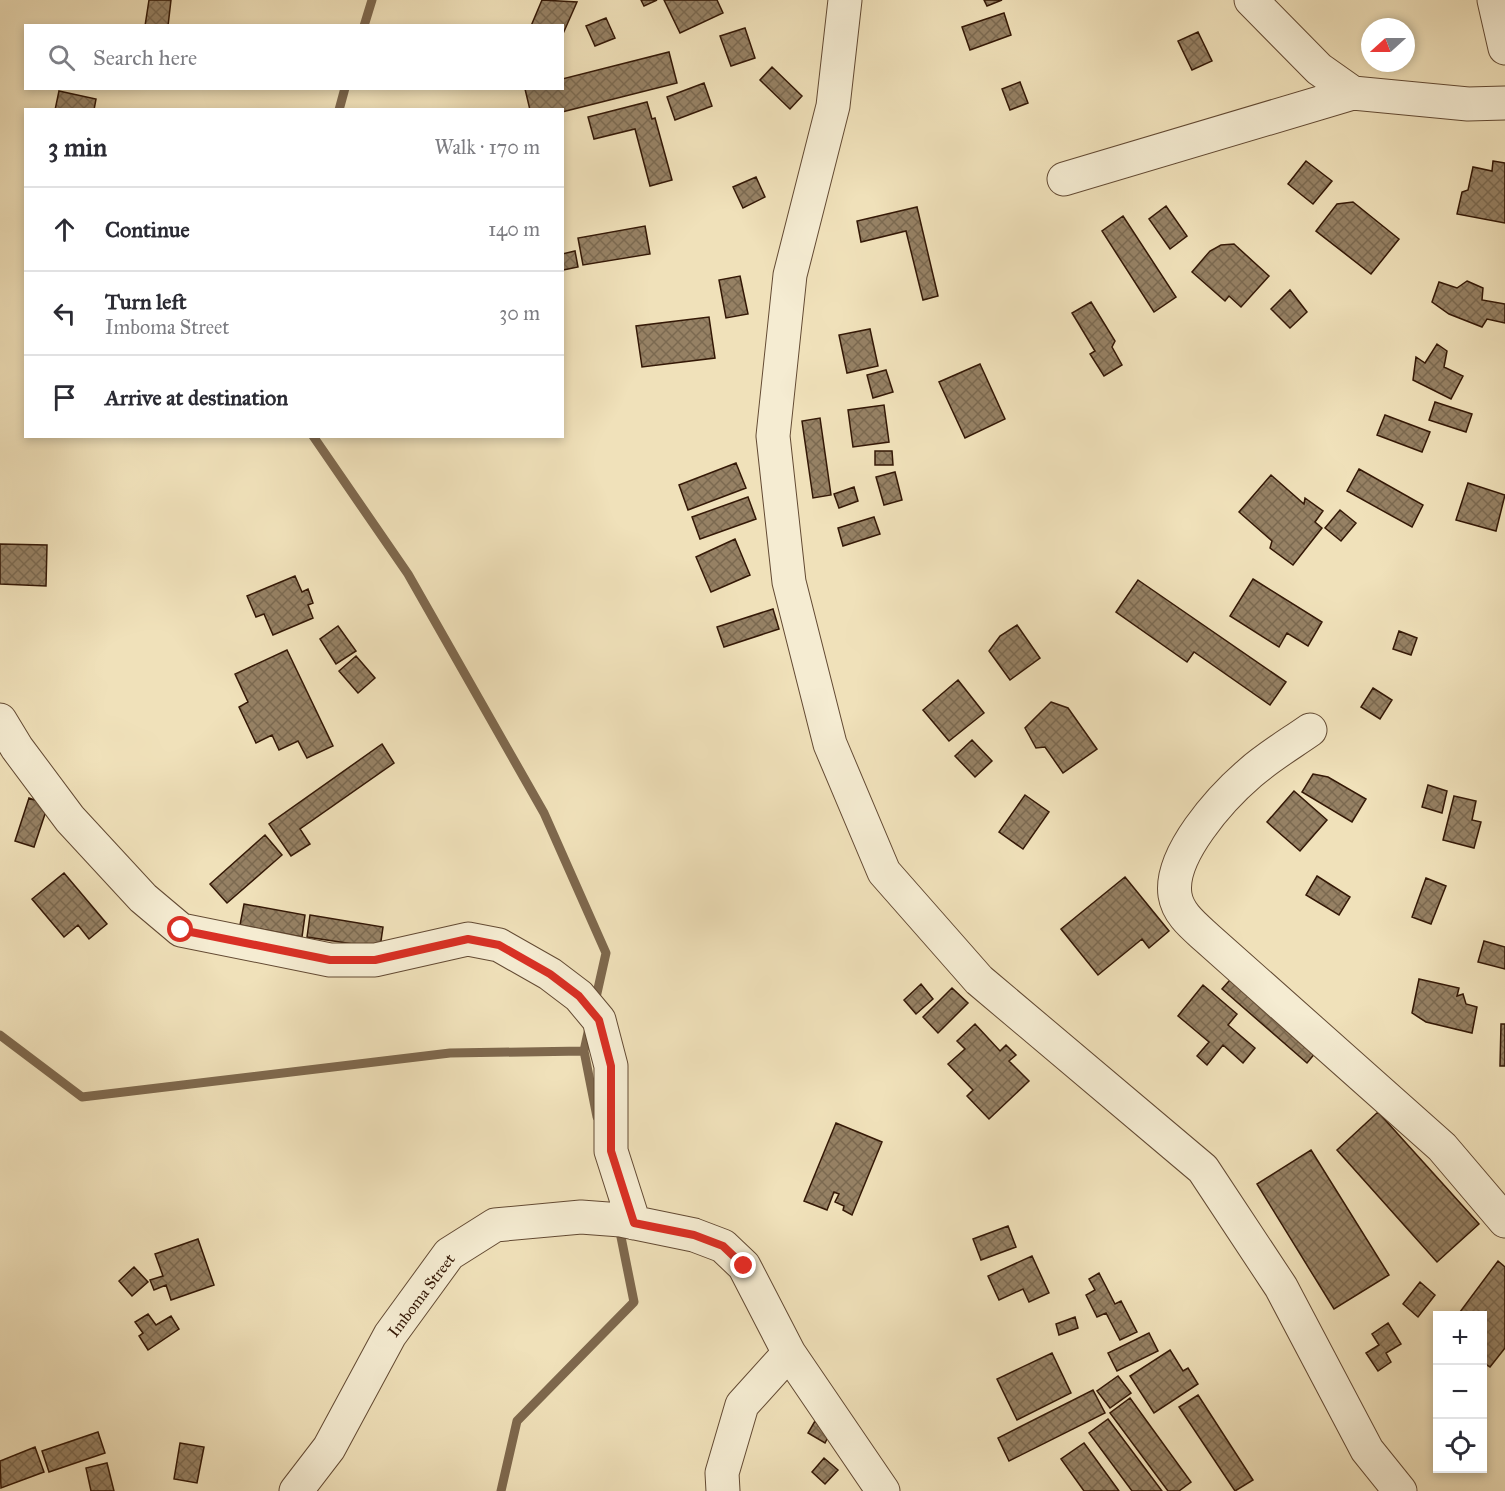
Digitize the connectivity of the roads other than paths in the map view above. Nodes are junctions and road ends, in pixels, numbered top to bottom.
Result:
1 (845, 0) edge
2 (1251, 0) edge
3 (1494, 0) edge
4 (1505, 48) edge
5 (1353, 93) junction
6 (1505, 103) edge
7 (1064, 179) dead end
8 (0, 720) edge
9 (1310, 730) dead end
10 (8, 747) edge
11 (1505, 1221) edge
12 (627, 1222) junction
13 (789, 1353) junction
14 (296, 1491) edge
15 (723, 1491) edge
16 (883, 1491) edge
17 (1400, 1491) edge

1 - 17 street
2 - 5 street
3 - 4 street
5 - 6 street
5 - 7 street
8 - 10 street
9 - 11 street
10 - 12 street
12 - 13 street, Imboma Street
12 - 14 street, Imboma Street
13 - 15 street
13 - 16 street, Imboma Street

